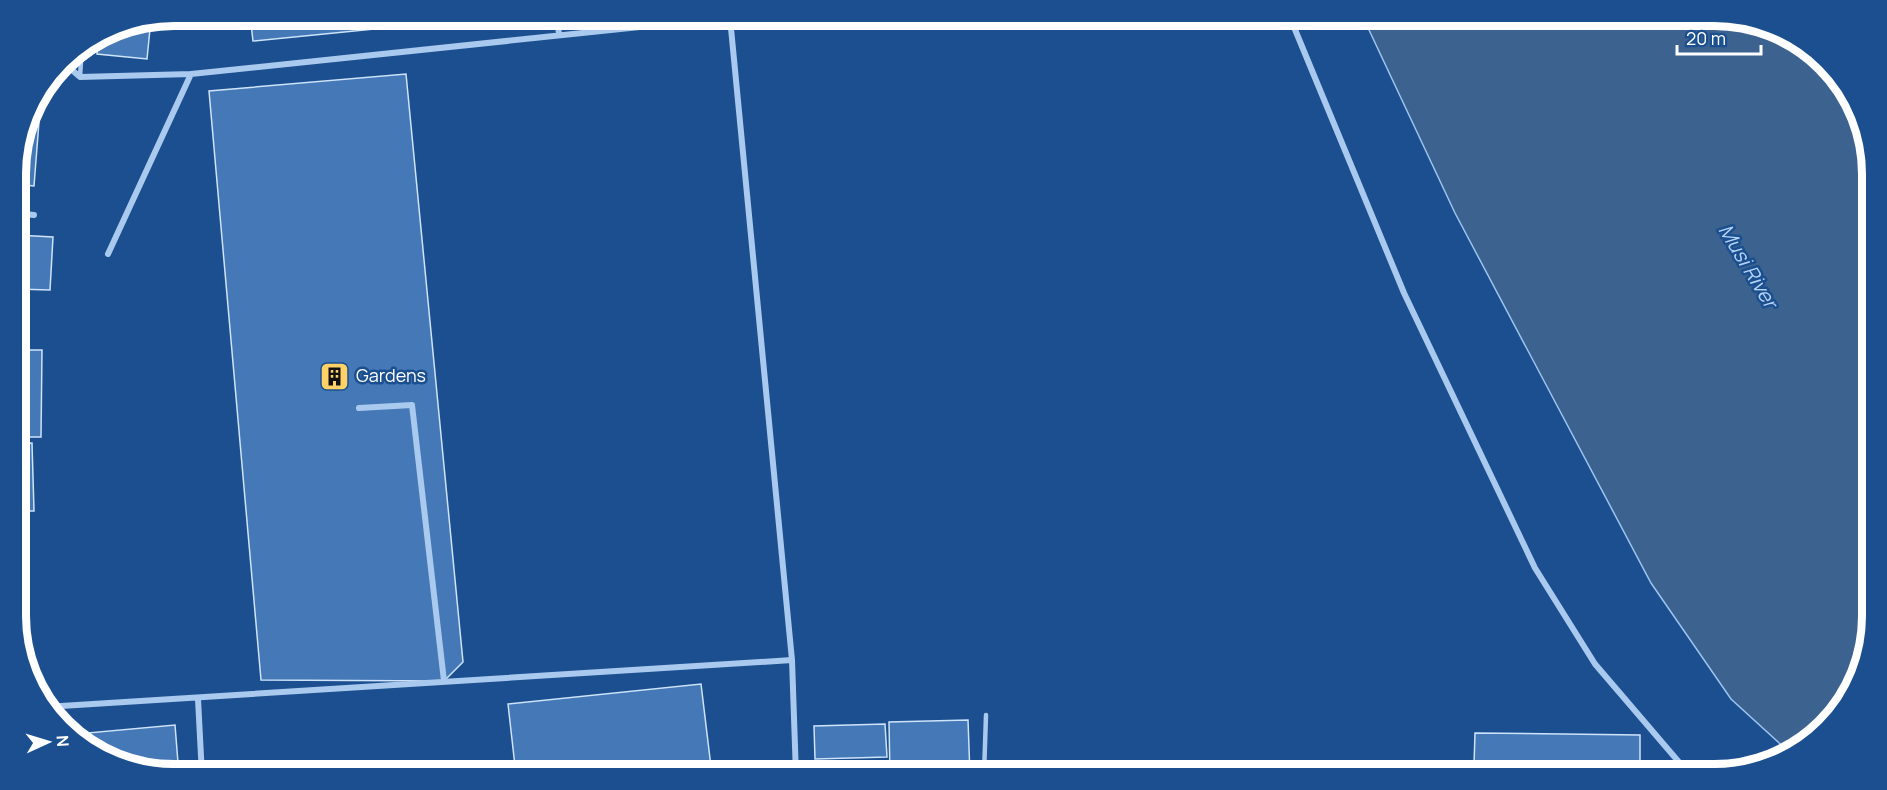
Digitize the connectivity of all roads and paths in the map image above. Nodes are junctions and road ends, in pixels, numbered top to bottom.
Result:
1 (558, 26) edge
2 (647, 26) edge
3 (731, 26) edge
4 (1294, 26) edge
5 (559, 35) junction
6 (81, 58) edge
7 (70, 68) edge
8 (191, 74) junction
9 (80, 77) junction
10 (26, 214) edge
11 (34, 215) dead end
12 (108, 254) dead end
13 (359, 408) dead end
14 (792, 660) junction
15 (444, 681) junction
16 (198, 699) junction
17 (56, 706) edge
18 (986, 715) dead end
19 (201, 764) edge
20 (796, 764) edge
21 (984, 764) edge
22 (1681, 764) edge

1 - 5 street
2 - 5 street
3 - 14 street
4 - 22 street
5 - 8 street
6 - 9 lane
7 - 9 street
8 - 9 street
8 - 12 street
10 - 11 street
13 - 15 street
14 - 15 street
14 - 20 street
15 - 16 street
16 - 17 street
16 - 19 street
18 - 21 lane

